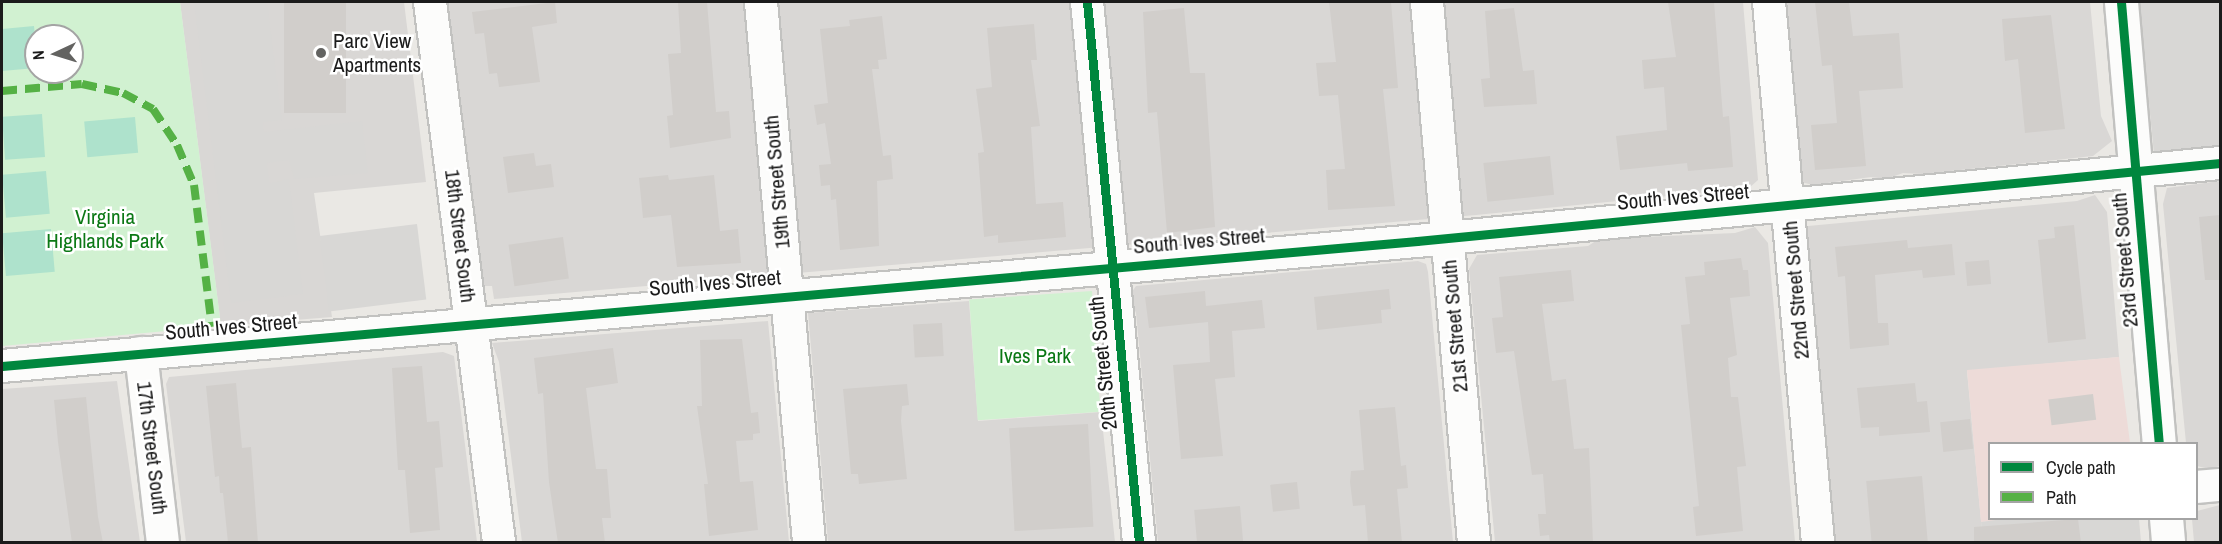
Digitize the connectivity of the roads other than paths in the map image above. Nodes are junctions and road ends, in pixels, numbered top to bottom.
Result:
1 (430, 2) edge
2 (761, 2) edge
3 (1087, 2) edge
4 (1427, 2) edge
5 (1769, 2) edge
6 (2121, 2) edge
7 (2220, 163) edge
8 (2135, 171) junction
9 (1788, 206) junction
10 (1447, 238) junction
11 (1112, 266) junction
12 (788, 295) junction
13 (471, 322) junction
14 (141, 353) junction
15 (2, 366) edge
16 (2159, 442) edge
17 (2220, 485) edge
18 (2198, 487) edge
19 (2166, 520) edge
20 (164, 543) edge
21 (499, 543) edge
22 (809, 543) edge
23 (1139, 543) edge
24 (1474, 543) edge
25 (1818, 543) edge
26 (2168, 543) edge

1 - 13 street, 18th Street South
2 - 12 street, 19th Street South
3 - 11 street, 20th Street South
4 - 10 street, 21st Street South
5 - 9 street, 22nd Street South
6 - 8 street, 23rd Street South
7 - 8 street, South Ives Street
8 - 9 street, South Ives Street
8 - 16 street, 23rd Street South
9 - 10 street, South Ives Street
9 - 25 street, 22nd Street South
10 - 11 street, South Ives Street
10 - 24 street, 21st Street South
11 - 12 street, South Ives Street
11 - 23 street, 20th Street South
12 - 13 street, South Ives Street
12 - 22 street, 19th Street South
13 - 14 street, South Ives Street
13 - 21 street, 18th Street South
14 - 15 street, South Ives Street
14 - 20 street, 17th Street South
17 - 18 street
19 - 26 street

